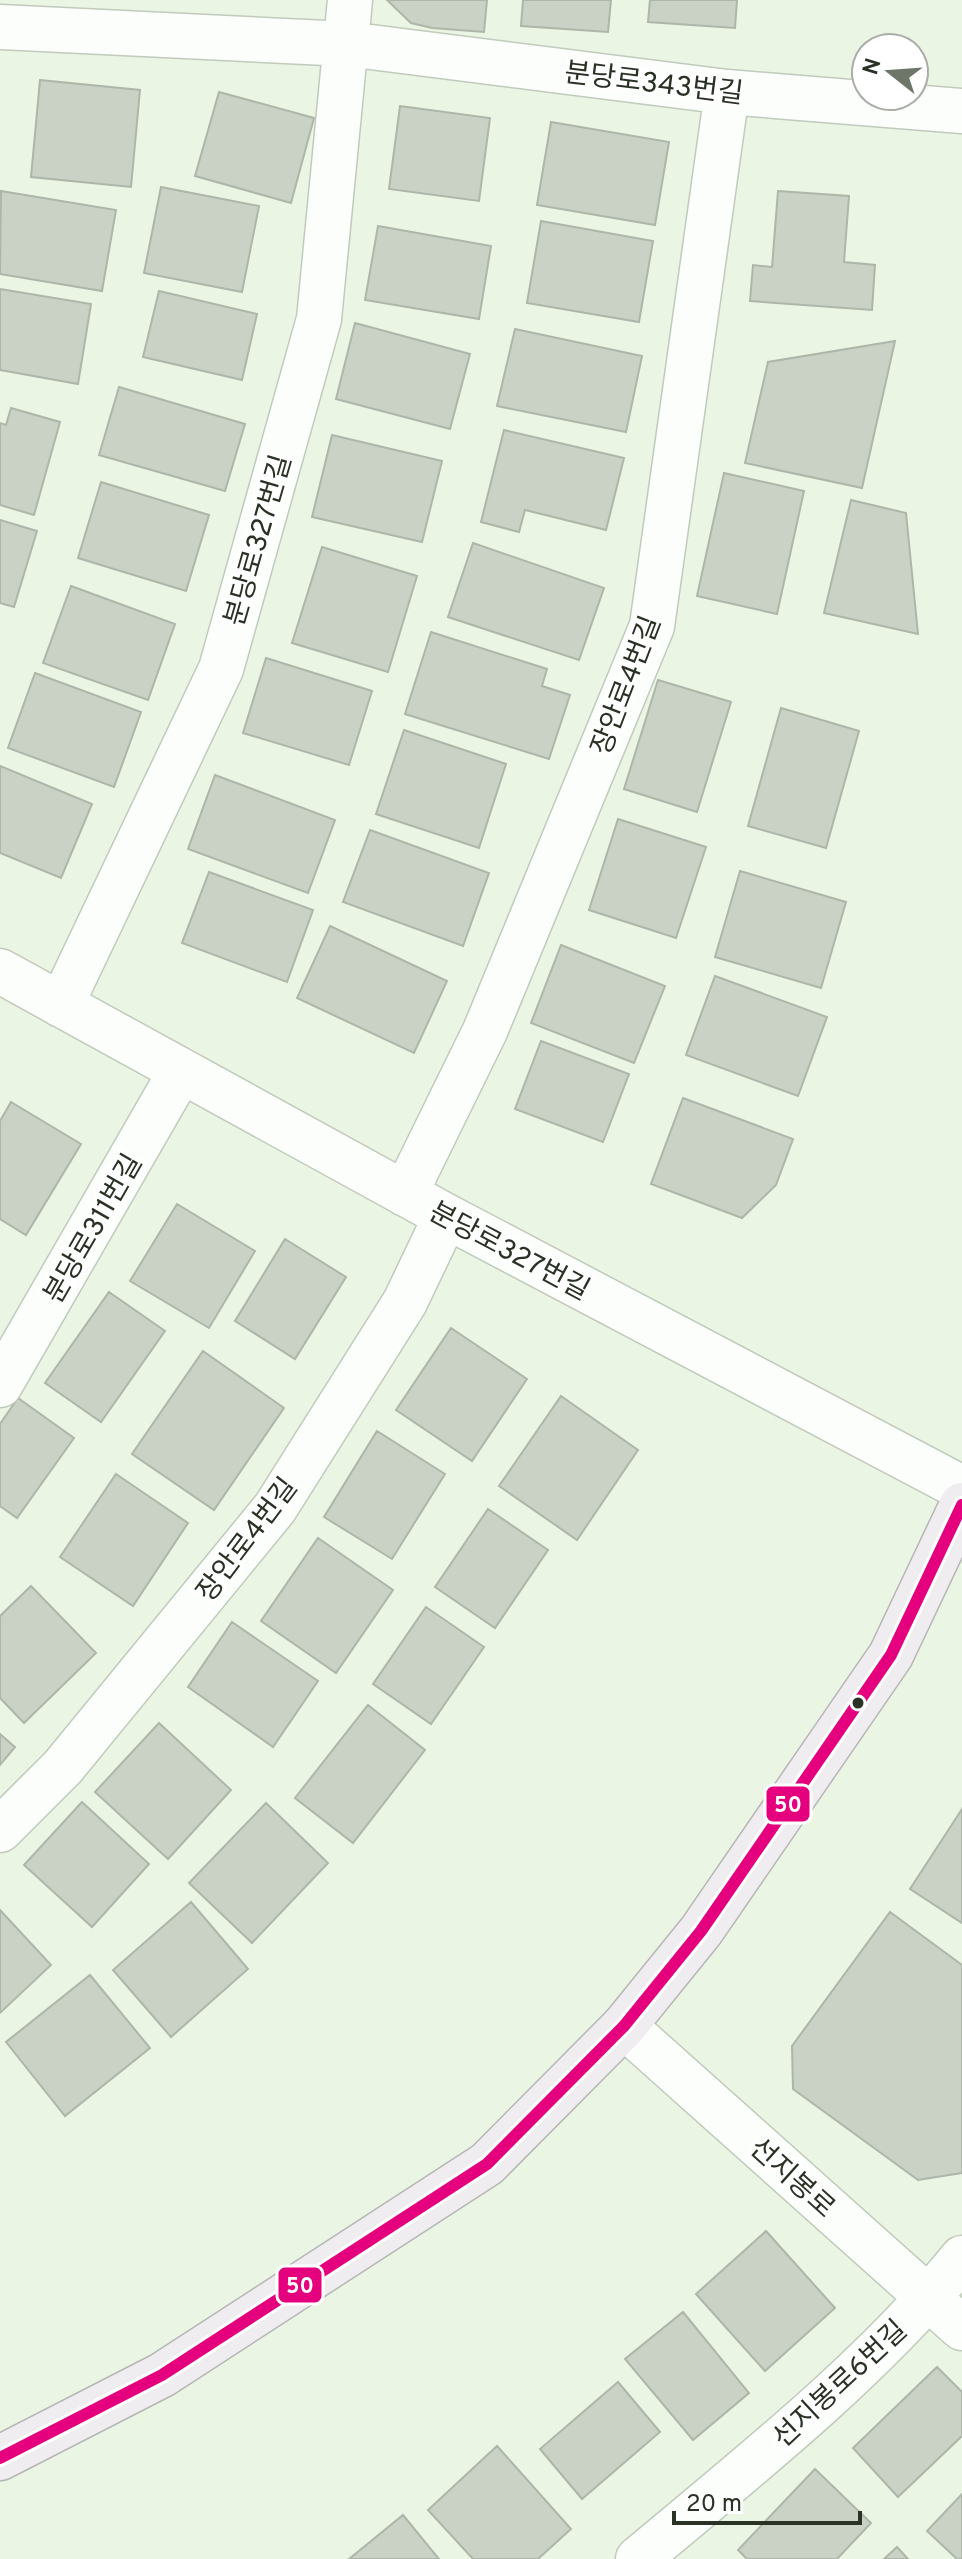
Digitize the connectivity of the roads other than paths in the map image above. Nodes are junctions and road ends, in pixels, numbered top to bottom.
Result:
1 (350, 0) edge
2 (0, 27) edge
3 (347, 44) junction
4 (727, 92) junction
5 (962, 111) edge
6 (0, 971) edge
7 (61, 1005) junction
8 (181, 1071) junction
9 (405, 1194) junction
10 (446, 1216) junction
11 (0, 1385) edge
12 (962, 1488) edge
13 (962, 1505) edge
14 (0, 1830) edge
15 (624, 2026) junction
16 (962, 2258) edge
17 (929, 2299) junction
18 (962, 2328) edge
19 (0, 2458) edge
20 (638, 2559) edge

1 - 3 street
2 - 3 street, 분당로343번길
3 - 4 street, 분당로343번길
3 - 7 street, 분당로327번길
4 - 5 street, 분당로343번길
4 - 9 street, 장안로4번길
6 - 7 street, 분당로327번길
7 - 8 street, 분당로327번길
8 - 9 street, 분당로327번길
8 - 11 street, 분당로311번길
9 - 10 street, 분당로327번길
10 - 12 street, 분당로327번길
10 - 14 street, 장안로4번길
13 - 15 main road
15 - 17 street, 선지봉로
15 - 19 main road
16 - 17 street, 선지봉로6번길
17 - 18 street, 선지봉로
17 - 20 street, 선지봉로6번길

